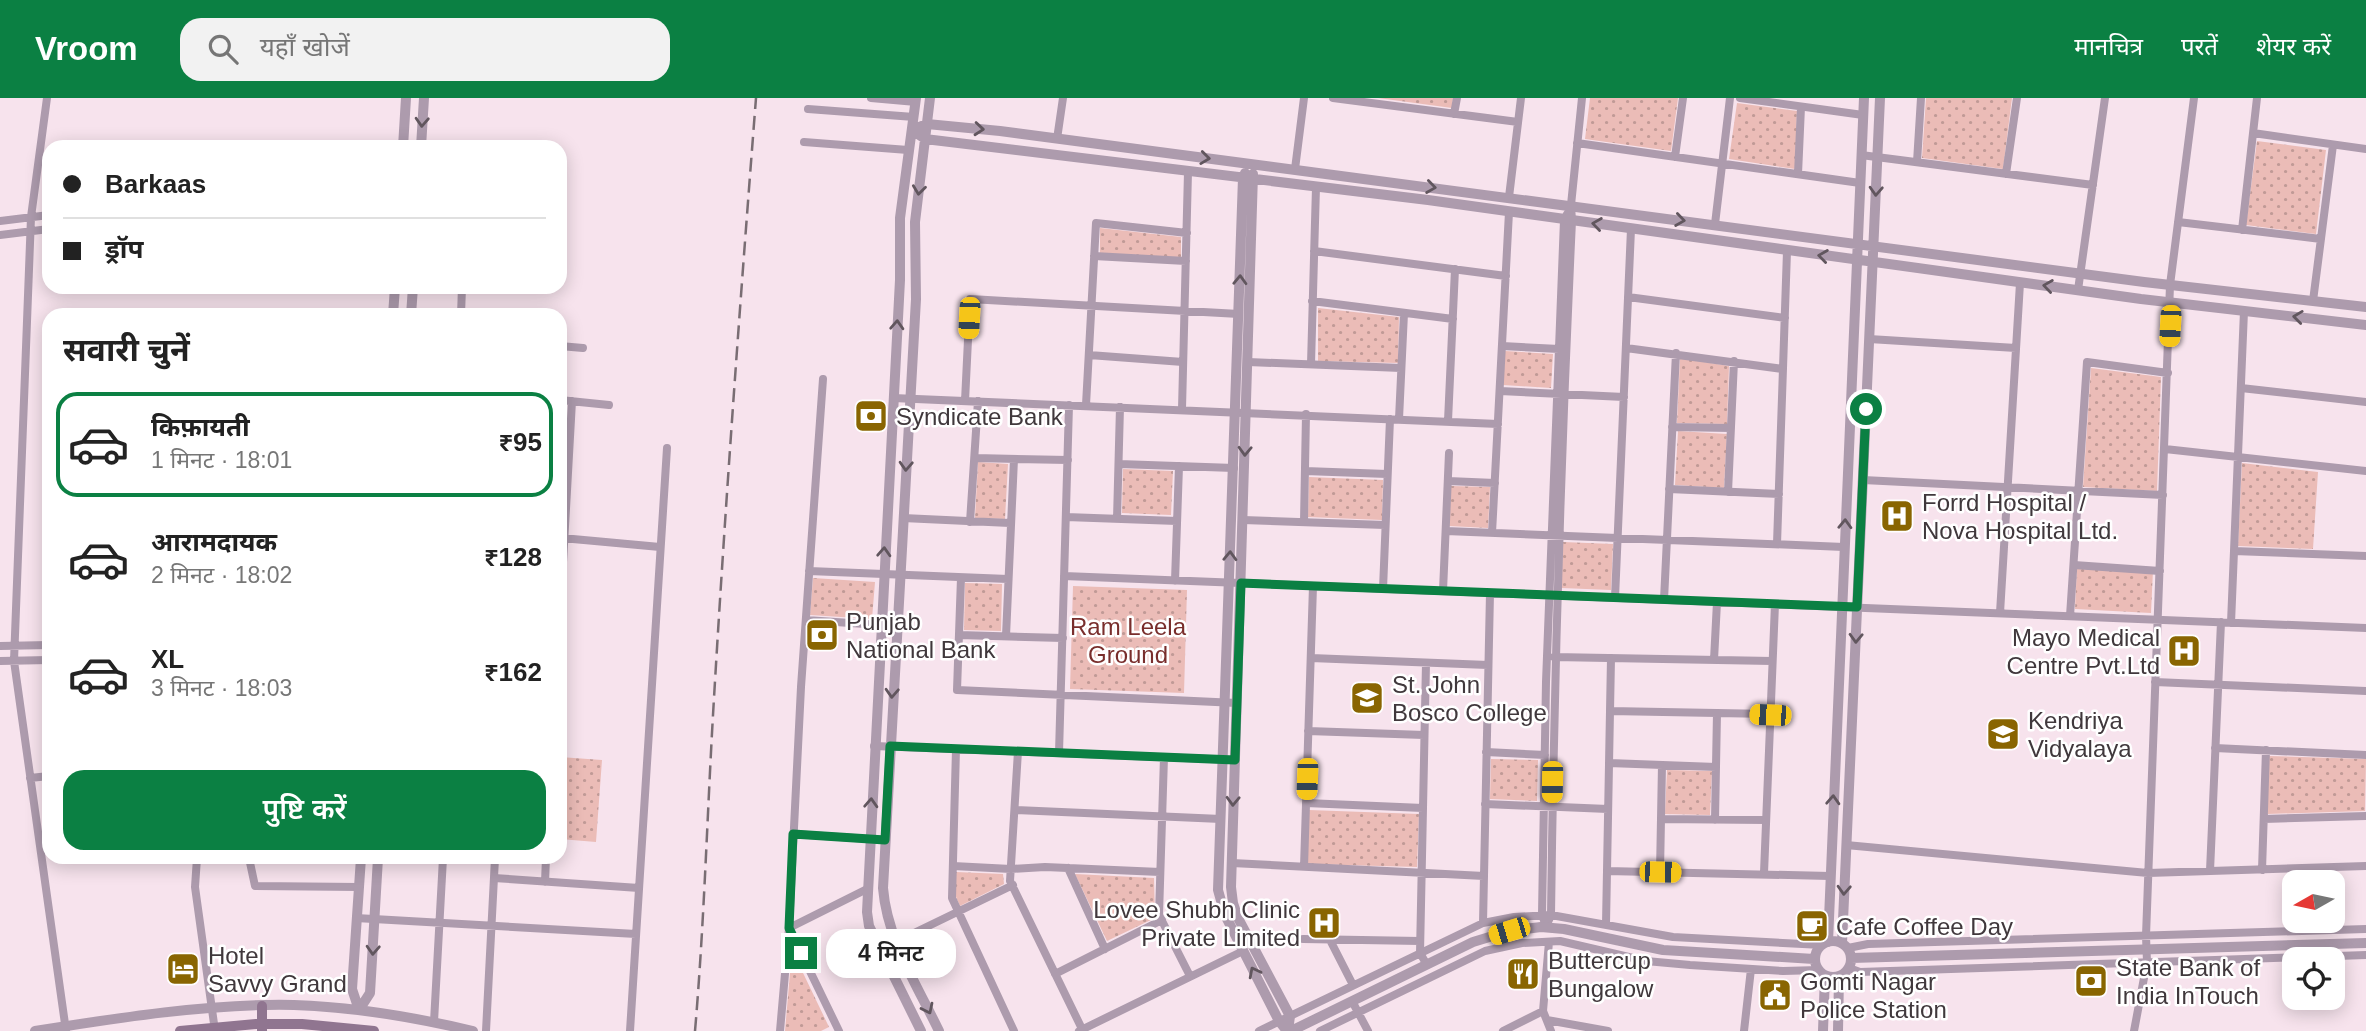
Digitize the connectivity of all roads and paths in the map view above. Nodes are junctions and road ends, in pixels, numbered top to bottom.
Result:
1 (47, 98) edge
2 (406, 98) edge
3 (424, 98) edge
4 (871, 98) edge
5 (930, 98) edge
6 (1063, 98) edge
7 (1304, 98) edge
8 (1333, 98) edge
9 (1457, 98) edge
10 (1521, 98) edge
11 (1582, 98) edge
12 (1683, 98) edge
13 (1730, 98) edge
14 (1740, 98) edge
15 (1864, 98) edge
16 (1880, 98) edge
17 (1920, 98) edge
18 (2017, 98) edge
19 (2105, 98) edge
20 (2194, 98) edge
21 (2258, 98) edge
22 (916, 100) edge
23 (1367, 100) edge
24 (1801, 107) junction
25 (808, 109) dead end
26 (1454, 114) junction
27 (1863, 115) junction
28 (914, 117) junction
29 (1518, 122) junction
30 (927, 124) junction
31 (912, 130) junction
32 (2253, 133) junction
33 (925, 139) junction
34 (1057, 139) junction
35 (403, 140) edge
36 (421, 140) edge
37 (804, 142) dead end
38 (1577, 143) junction
39 (2333, 145) junction
40 (2366, 149) edge
41 (908, 150) junction
42 (1861, 155) junction
43 (1675, 157) junction
44 (1877, 157) junction
45 (1917, 162) junction
46 (1250, 163) junction
47 (1723, 163) junction
48 (1295, 169) junction
49 (1188, 172) junction
50 (1798, 174) junction
51 (2006, 174) junction
52 (1243, 178) junction
53 (1254, 179) junction
54 (1860, 183) junction
55 (2093, 185) junction
56 (1316, 187) junction
57 (1509, 197) junction
58 (1571, 205) junction
59 (1509, 212) junction
60 (42, 216) edge
61 (32, 217) junction
62 (1568, 220) junction
63 (0, 221) edge
64 (2178, 222) junction
65 (1716, 224) junction
66 (1631, 229) junction
67 (42, 230) edge
68 (2242, 230) junction
69 (31, 231) junction
70 (1187, 233) junction
71 (0, 235) edge
72 (2321, 239) junction
73 (1857, 243) junction
74 (1873, 245) junction
75 (1314, 251) junction
76 (1787, 251) junction
77 (1094, 257) junction
78 (1186, 261) junction
79 (1856, 261) junction
80 (1872, 263) junction
81 (1455, 269) junction
82 (2081, 274) junction
83 (1506, 276) junction
84 (2020, 283) junction
85 (2170, 285) junction
86 (2078, 290) junction
87 (1628, 298) junction
88 (1312, 301) junction
89 (2313, 301) junction
90 (2171, 302) junction
91 (1091, 306) junction
92 (2366, 307) edge
93 (1185, 311) junction
94 (2244, 311) junction
95 (1404, 313) junction
96 (1239, 314) junction
97 (1785, 318) junction
98 (1453, 319) junction
99 (2366, 325) edge
100 (1869, 339) junction
101 (1502, 346) junction
102 (567, 347) edge
103 (583, 348) dead end
104 (1626, 348) junction
105 (2016, 348) junction
106 (1559, 349) junction
107 (1676, 353) junction
108 (1089, 355) junction
109 (1734, 361) junction
110 (1183, 362) junction
111 (1248, 362) junction
112 (1311, 364) junction
113 (1401, 368) junction
114 (1783, 369) junction
115 (2168, 373) junction
116 (823, 379) dead end
117 (2241, 388) junction
118 (1500, 391) junction
119 (1561, 394) junction
120 (1624, 397) junction
121 (893, 398) junction
122 (910, 399) junction
123 (567, 401) edge
124 (572, 401) junction
125 (965, 401) junction
126 (978, 401) junction
127 (2366, 402) edge
128 (609, 405) dead end
129 (1069, 405) junction
130 (1086, 405) junction
131 (1121, 407) junction
132 (1182, 409) junction
133 (1241, 411) junction
134 (1306, 415) junction
135 (1394, 419) junction
136 (1448, 421) junction
137 (1498, 424) junction
138 (1672, 427) junction
139 (1731, 428) junction
140 (667, 448) dead end
141 (2165, 450) junction
142 (1449, 453) dead end
143 (2238, 457) junction
144 (975, 458) junction
145 (1014, 459) junction
146 (1068, 460) junction
147 (1119, 464) junction
148 (1179, 466) junction
149 (1234, 468) junction
150 (567, 470) edge
151 (1305, 471) junction
152 (2366, 471) edge
153 (1387, 474) junction
154 (1863, 480) junction
155 (1448, 481) junction
156 (1495, 483) junction
157 (2007, 487) junction
158 (1669, 489) junction
159 (2078, 491) junction
160 (1728, 492) junction
161 (1779, 494) junction
162 (2163, 495) junction
163 (1066, 517) junction
164 (903, 519) junction
165 (1117, 519) junction
166 (1243, 520) junction
167 (1177, 521) junction
168 (970, 522) junction
169 (1304, 522) junction
170 (1010, 523) junction
171 (1385, 525) junction
172 (1446, 531) junction
173 (1492, 533) junction
174 (1555, 535) junction
175 (567, 538) edge
176 (1618, 538) junction
177 (1667, 540) junction
178 (1777, 544) junction
179 (660, 547) junction
180 (1844, 547) junction
181 (2234, 551) junction
182 (2366, 556) edge
183 (2074, 565) junction
184 (2160, 570) junction
185 (809, 571) junction
186 (883, 575) junction
187 (900, 576) junction
188 (1065, 576) junction
189 (961, 578) junction
190 (1008, 579) junction
191 (1175, 581) junction
192 (1235, 583) junction
193 (1313, 586) junction
194 (1383, 589) junction
195 (1443, 591) junction
196 (1490, 593) junction
197 (1553, 596) junction
198 (1615, 598) junction
199 (1664, 600) junction
200 (1717, 602) junction
201 (1774, 604) junction
202 (1842, 607) junction
203 (1857, 607) junction
204 (2000, 613) junction
205 (2070, 616) junction
206 (806, 620) junction
207 (2158, 620) junction
208 (2221, 622) junction
209 (2231, 623) junction
210 (880, 625) junction
211 (2366, 628) edge
212 (959, 635) junction
213 (1006, 636) junction
214 (1063, 638) junction
215 (42, 645) edge
216 (0, 646) edge
217 (15, 646) junction
218 (1554, 657) junction
219 (1311, 658) junction
220 (1611, 658) junction
221 (42, 660) edge
222 (1714, 660) junction
223 (14, 661) junction
224 (1772, 661) junction
225 (0, 662) edge
226 (1426, 663) junction
227 (1488, 665) junction
228 (2155, 682) junction
229 (2218, 684) junction
230 (2366, 691) edge
231 (1061, 694) junction
232 (1225, 702) junction
233 (1237, 702) junction
234 (1610, 711) junction
235 (1717, 713) junction
236 (1770, 715) junction
237 (1308, 732) junction
238 (1424, 735) junction
239 (874, 746) junction
240 (890, 746) junction
241 (2215, 748) junction
242 (956, 749) junction
243 (2266, 750) junction
244 (1018, 751) junction
245 (1486, 752) junction
246 (1059, 753) junction
247 (1545, 755) junction
248 (2366, 755) edge
249 (1164, 757) junction
250 (1223, 760) junction
251 (1235, 760) junction
252 (1609, 763) junction
253 (1662, 765) junction
254 (1716, 767) junction
255 (42, 777) edge
256 (30, 778) junction
257 (1306, 803) junction
258 (1485, 804) junction
259 (1423, 808) junction
260 (1548, 808) junction
261 (1608, 808) junction
262 (1015, 810) junction
263 (1162, 816) junction
264 (2366, 816) edge
265 (1221, 819) junction
266 (1661, 819) junction
267 (2264, 819) junction
268 (1715, 820) junction
269 (1766, 820) junction
270 (793, 834) junction
271 (869, 839) junction
272 (885, 840) junction
273 (1846, 845) junction
274 (1232, 863) junction
275 (197, 864) edge
276 (251, 864) edge
277 (361, 864) edge
278 (378, 864) edge
279 (443, 864) edge
280 (495, 864) edge
281 (546, 864) edge
282 (953, 866) junction
283 (2366, 866) edge
284 (1304, 867) junction
285 (1068, 868) junction
286 (1011, 869) junction
287 (2262, 870) junction
288 (1607, 871) junction
289 (2210, 871) junction
290 (1160, 872) junction
291 (1660, 872) junction
292 (1422, 873) junction
293 (1764, 873) junction
294 (2148, 873) junction
295 (1484, 876) junction
296 (1830, 876) junction
297 (494, 878) junction
298 (545, 882) junction
299 (1013, 885) junction
300 (359, 887) junction
301 (639, 888) junction
302 (867, 889) junction
303 (958, 912) junction
304 (1546, 914) junction
305 (356, 918) junction
306 (375, 919) junction
307 (1162, 920) junction
308 (440, 923) junction
309 (1483, 923) junction
310 (1606, 924) junction
311 (491, 925) junction
312 (1541, 927) junction
313 (789, 928) junction
314 (2366, 929) edge
315 (636, 934) junction
316 (2146, 936) junction
317 (1303, 939) dead end
318 (1330, 940) junction
319 (1420, 941) junction
320 (896, 942) junction
321 (1537, 942) junction
322 (1549, 942) junction
323 (1825, 943) junction
324 (2366, 943) edge
325 (881, 949) junction
326 (1105, 949) junction
327 (2147, 949) junction
328 (1243, 951) junction
329 (1420, 953) junction
330 (1848, 954) junction
331 (2366, 955) edge
332 (1814, 959) junction
333 (2147, 962) junction
334 (1427, 965) junction
335 (1751, 969) junction
336 (1822, 973) junction
337 (1055, 974) junction
338 (1190, 976) junction
339 (1839, 977) junction
340 (1353, 985) junction
341 (1352, 1001) junction
342 (262, 1006) junction
343 (212, 1008) junction
344 (359, 1010) junction
345 (1358, 1013) junction
346 (1290, 1016) junction
347 (1545, 1016) junction
348 (1279, 1021) junction
349 (435, 1022) junction
350 (65, 1029) edge
351 (836, 1030) edge
352 (1081, 1030) edge
353 (35, 1031) edge
354 (180, 1031) edge
355 (215, 1031) edge
356 (262, 1031) edge
357 (374, 1031) edge
358 (473, 1031) edge
359 (486, 1031) edge
360 (630, 1031) edge
361 (780, 1031) edge
362 (920, 1031) edge
363 (939, 1031) edge
364 (1014, 1031) edge
365 (1259, 1031) edge
366 (1289, 1031) edge
367 (1320, 1031) edge
368 (1368, 1031) edge
369 (1503, 1031) edge
370 (1551, 1031) edge
371 (1608, 1031) edge
372 (1744, 1031) edge
373 (1823, 1031) edge
374 (1838, 1031) edge
375 (2134, 1031) edge

1 - 61 street
2 - 35 street
3 -> 36 street
4 - 22 street
5 - 30 street
6 - 34 street
7 - 48 street
8 - 23 street
9 - 26 street
10 - 29 street
11 - 38 street
12 - 43 street
13 - 47 street
14 - 24 street
15 - 27 street
16 - 44 street
17 - 45 street
18 - 51 street
19 - 55 street
20 - 64 street
21 - 32 street
22 - 28 street
23 - 26 street
24 - 27 street
24 - 50 street
25 - 28 street
26 - 29 street
27 - 42 street
28 - 31 street
29 - 57 street
30 - 31 street
30 - 33 street
30 -> 34 street
31 - 33 street
31 - 41 street
32 - 39 street
32 - 68 street
33 - 49 street
33 -> 122 street
34 -> 46 street
37 - 41 street
38 - 43 street
38 - 58 street
39 - 40 street
39 - 72 street
121 -> 41 street
42 - 44 street
42 - 54 street
43 - 47 street
44 - 45 street
44 -> 74 street
45 - 51 street
46 - 48 street
46 - 52 street
46 - 53 street
47 - 50 street
47 - 65 street
48 -> 57 street
49 - 52 street
49 - 70 street
50 - 54 street
51 - 55 street
52 - 53 street
96 -> 52 street
53 - 56 street
53 - 111 street
54 - 73 street
55 - 82 street
56 - 59 street
56 - 75 street
57 - 58 street
58 - 62 street
58 -> 65 street
59 - 62 street
59 - 83 street
60 - 61 street
61 - 63 street
61 - 69 street
66 -> 62 street
62 - 106 street
62 - 119 street
64 - 68 street
64 - 85 street
65 - 73 street
66 - 76 street
66 - 87 street
67 - 69 street
68 - 72 street
69 - 71 street
69 - 217 street
70 - 77 street
70 - 78 street
72 - 89 street
73 - 74 street
73 - 79 street
74 - 80 street
74 - 82 street
75 - 81 street
75 - 88 street
79 -> 76 street
76 - 97 street
77 - 78 street
77 - 91 street
78 - 93 street
79 - 80 street
180 -> 79 street
80 - 84 street
80 - 100 street
81 - 83 street
81 - 98 street
82 - 85 street
82 - 86 street
83 - 101 street
86 -> 84 street
84 - 105 street
85 - 89 street
85 - 90 street
86 - 90 street
87 - 97 street
87 - 104 street
88 - 95 street
88 - 112 street
89 - 92 street
90 - 94 street
90 - 115 street
91 - 93 street
91 - 108 street
91 - 125 street
93 - 96 street
93 - 110 street
99 -> 94 street
94 - 117 street
95 - 98 street
95 - 113 street
96 - 133 street
97 - 114 street
98 - 136 street
100 - 105 street
100 - 154 street
101 - 106 street
101 - 118 street
102 - 103 street
104 - 107 street
104 - 120 street
105 - 157 street
106 - 119 street
107 - 109 street
107 - 138 street
108 - 110 street
108 - 130 street
109 - 114 street
109 - 139 street
110 - 132 street
111 - 112 street
111 - 133 street
112 - 113 street
113 - 135 street
114 - 161 street
115 - 141 street
115 - 159 street
116 - 185 street
117 - 127 street
117 - 143 street
118 - 119 street
118 - 137 street
119 - 120 street
119 - 174 street
120 - 176 street
121 - 122 street
186 -> 121 street
122 - 125 street
122 -> 164 street
123 - 124 street
124 - 128 street
124 - 150 street
125 - 126 street
126 - 129 street
126 - 144 street
129 - 130 street
129 - 146 street
130 - 131 street
131 - 132 street
131 - 147 street
132 - 133 street
133 - 134 street
133 - 149 street
133 -> 166 street
134 - 135 street
134 - 151 street
135 - 136 street
135 - 153 street
136 - 137 street
137 - 156 street
138 - 139 street
138 - 158 street
139 - 160 street
140 - 179 street
141 - 143 street
141 - 162 street
142 - 155 street
143 - 152 street
143 - 181 street
144 - 145 street
144 - 168 street
145 - 146 street
145 - 170 street
146 - 163 street
147 - 148 street
147 - 165 street
148 - 149 street
148 - 167 street
192 -> 149 street
151 - 153 street
151 - 169 street
153 - 171 street
154 - 157 street
154 - 203 street
155 - 156 street
155 - 172 street
156 - 173 street
157 - 159 street
157 - 204 street
158 - 160 street
158 - 177 street
159 - 162 street
159 - 183 street
160 - 161 street
161 - 178 street
162 - 184 street
163 - 165 street
163 - 188 street
164 - 168 street
164 - 187 street
165 - 167 street
166 - 169 street
166 - 192 street
167 - 191 street
168 - 170 street
169 - 171 street
170 - 190 street
171 - 194 street
172 - 173 street
172 - 195 street
173 - 174 street
174 - 176 street
174 - 197 street
175 - 179 street
176 - 177 street
176 - 198 street
177 - 178 street
177 - 199 street
178 - 180 street
179 - 301 street
180 - 202 street
181 - 182 street
181 - 209 street
183 - 184 street
183 - 205 street
184 - 207 street
185 - 186 street
185 - 206 street
186 - 187 street
186 - 210 street
187 - 189 street
187 -> 240 street
188 - 191 street
188 - 214 street
189 - 190 street
189 - 212 street
190 - 213 street
191 - 192 street
192 - 193 street
192 - 232 street
192 - 233 street
193 - 194 street
193 - 219 street
194 - 195 street
195 - 196 street
196 - 197 street
196 - 227 street
197 - 198 street
197 - 218 street
197 - 247 street
198 - 199 street
199 - 200 street
200 - 201 street
200 - 222 street
201 - 202 street
201 - 224 street
202 - 203 street
296 -> 202 street
203 - 204 street
203 -> 273 street
204 - 205 street
205 - 207 street
206 - 210 street
206 - 270 street
207 - 208 street
207 - 228 street
208 - 209 street
208 - 229 street
209 - 211 street
210 - 239 street
212 - 213 street
212 - 231 street
213 - 214 street
214 - 231 street
215 - 217 street
216 - 217 street
217 - 223 street
218 - 220 street
218 - 260 street
219 - 226 street
219 - 237 street
220 - 222 street
220 - 234 street
221 - 223 street
222 - 224 street
223 - 225 street
223 - 256 street
224 - 236 street
226 - 227 street
226 - 238 street
227 - 245 street
228 - 229 street
228 - 294 street
229 - 230 street
229 - 241 street
231 - 232 street
231 - 246 street
232 - 233 street
232 - 250 street
233 - 251 street
234 - 235 street
234 - 252 street
235 - 236 street
235 - 254 street
236 - 269 street
237 - 238 street
237 - 257 street
238 - 259 street
239 - 240 street
271 -> 239 street
240 - 242 street
240 - 272 street
241 - 243 street
241 - 289 street
242 - 244 street
242 - 282 street
243 - 248 street
243 - 267 street
244 - 246 street
244 - 262 street
245 - 247 street
245 - 258 street
246 - 249 street
247 - 260 street
249 - 250 street
249 - 263 street
250 - 251 street
250 - 265 street
251 -> 274 street
252 - 253 street
252 - 261 street
253 - 254 street
253 - 266 street
254 - 268 street
255 - 256 street
256 - 350 street
257 - 259 street
257 - 284 street
258 - 260 street
258 - 295 street
259 - 292 street
260 - 261 street
260 - 304 street
261 - 288 street
262 - 263 street
262 - 286 street
263 - 265 street
263 - 290 street
264 - 267 street
265 - 328 street
266 - 268 street
266 - 291 street
267 - 287 street
268 - 269 street
269 - 293 street
270 - 271 street
270 - 313 street
271 - 272 street
271 - 302 street
272 - 320 street
273 - 294 street
273 -> 330 street
274 - 284 street
274 - 346 street
275 - 343 street
276 - 300 street
277 - 300 street
278 - 306 street
279 - 308 street
280 - 297 street
281 - 298 street
282 - 286 street
282 - 303 street
283 - 287 street
284 - 292 street
285 - 286 street
285 - 290 street
285 - 326 street
286 - 299 street
287 - 289 street
288 - 291 street
288 - 310 street
289 - 294 street
290 - 307 street
291 - 293 street
292 - 295 street
292 - 319 street
293 - 296 street
294 - 316 street
295 - 309 street
296 - 323 street
297 - 298 street
297 - 311 street
298 - 301 street
299 - 303 street
299 - 337 street
300 - 305 street
301 - 315 street
302 - 313 street
302 - 325 street
303 - 320 street
303 - 364 street
304 - 309 street
304 - 310 street
304 - 312 street
305 - 306 street
305 - 344 street
306 - 308 street
306 -> 344 street
307 - 326 street
307 - 338 street
308 - 311 street
308 - 349 street
309 - 329 street
310 - 323 street
311 - 315 street
311 - 359 street
312 - 321 street
312 - 332 street
312 - 334 street
313 - 351 street
313 - 361 street
314 - 316 street
315 - 360 street
316 - 327 street
316 - 330 street
317 - 318 street
318 - 319 street
318 - 340 street
319 - 329 street
320 - 325 street
320 -> 363 street
321 - 322 street
321 - 345 street
322 - 335 street
322 - 347 street
323 - 330 street
323 - 332 street
324 - 327 street
325 - 362 street
326 - 337 street
327 - 330 street
327 - 333 street
328 - 338 street
348 -> 328 street
329 - 334 street
329 - 340 street
330 - 333 street
330 - 339 street
331 - 333 street
332 - 336 street
333 - 375 street
334 - 341 street
335 - 336 street
335 - 372 street
336 - 339 street
336 - 373 street
337 - 352 street
338 - 352 street
339 - 374 street
340 - 346 street
341 - 345 street
341 - 366 street
342 - 343 street
342 - 344 street
342 - 356 main road
343 - 350 street
343 - 355 street
344 - 349 street
345 - 367 street
345 - 368 street
346 - 348 street
346 - 366 street
347 - 369 street
347 - 370 street
347 - 371 street
348 - 365 street
348 - 366 street
349 - 358 street
350 - 353 street
354 - 357 main road, bridge

